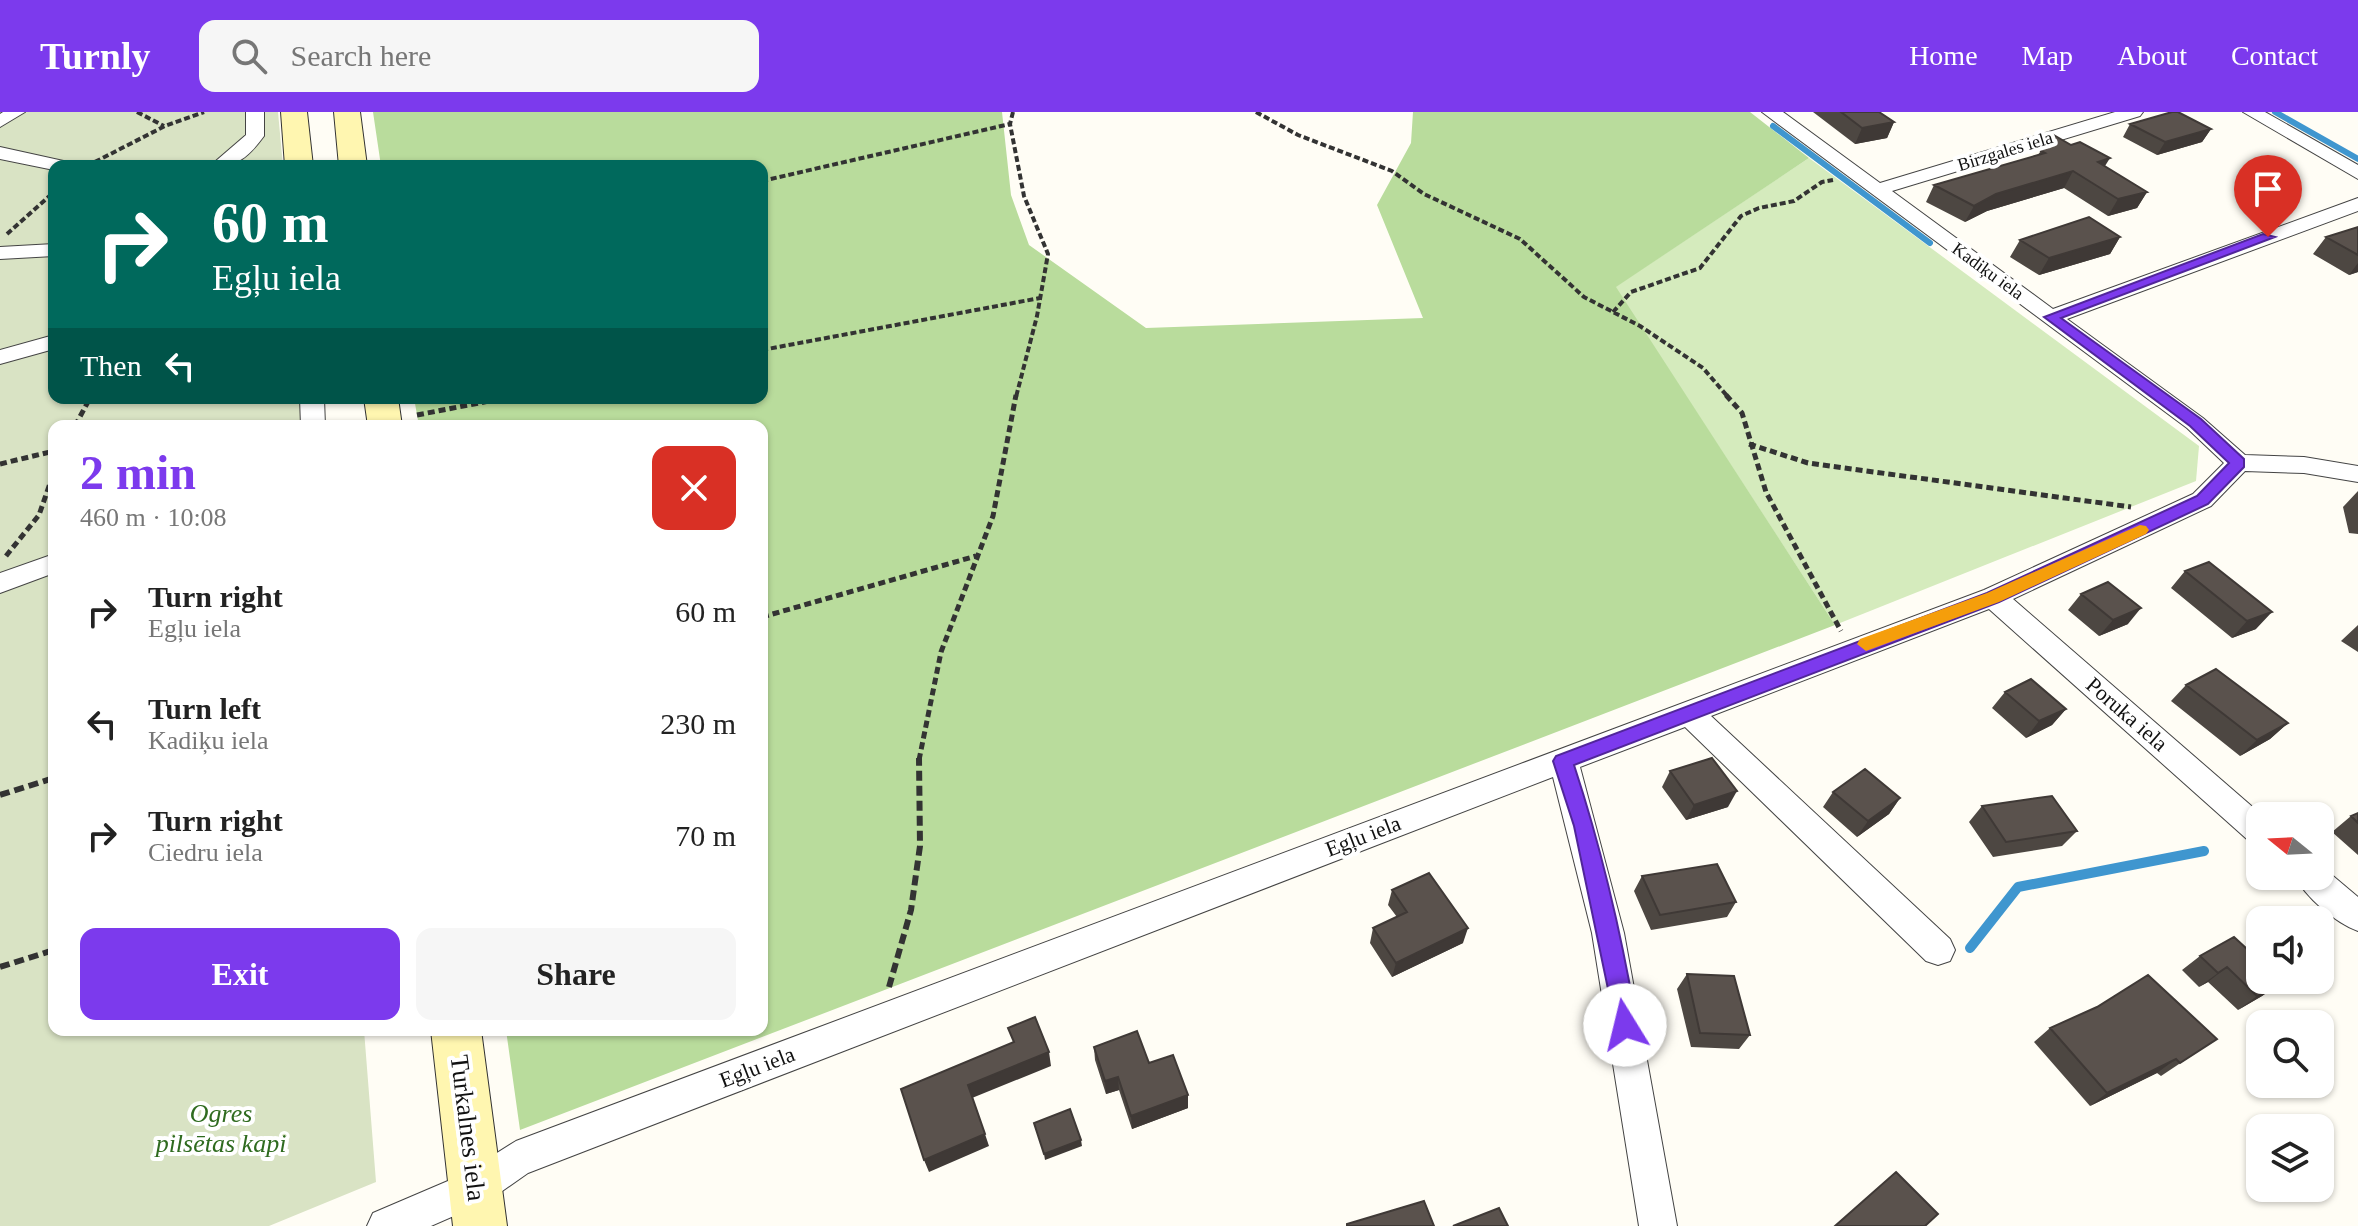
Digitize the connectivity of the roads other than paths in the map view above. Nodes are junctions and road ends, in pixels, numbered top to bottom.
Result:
1 (16, 112) edge
2 (255, 112) edge
3 (294, 112) edge
4 (347, 112) edge
5 (1771, 112) edge
6 (2134, 112) edge
7 (2252, 112) edge
8 (0, 122) edge
9 (255, 136) junction
10 (0, 153) edge
11 (298, 154) edge
12 (229, 160) edge
13 (352, 160) edge
14 (48, 163) edge
15 (2358, 173) edge
16 (1876, 190) junction
17 (2358, 204) edge
18 (48, 250) edge
19 (0, 253) edge
20 (2051, 317) junction
21 (48, 344) edge
22 (0, 357) edge
23 (2239, 463) junction
24 (2358, 474) edge
25 (48, 565) edge
26 (0, 583) edge
27 (1993, 597) junction
28 (1688, 712) junction
29 (1563, 761) junction
30 (2246, 820) edge
31 (2327, 890) edge
32 (2358, 917) edge
33 (1938, 950) dead end
34 (457, 1036) edge
35 (478, 1207) edge
36 (386, 1226) edge
37 (1658, 1226) edge

1 - 8 street
2 - 9 street
3 - 11 main road
4 - 13 main road
5 - 16 street, Kadiķu iela
6 - 16 street, Birzgales iela
7 - 15 street
9 - 11 street
9 - 12 street
10 - 14 street
16 - 20 street, Kadiķu iela
17 - 20 street
18 - 19 street
20 - 23 street, Kadiķu iela
21 - 22 street
23 - 24 street
23 - 27 street, Egļu iela
25 - 26 street
27 - 28 street, Egļu iela
27 - 30 street, Poruka iela
28 - 29 street, Egļu iela
28 - 33 street
29 - 35 street, Egļu iela
29 - 37 street
31 - 32 street
34 - 35 main road, Turkalnes iela
35 - 36 street, Egļu iela

